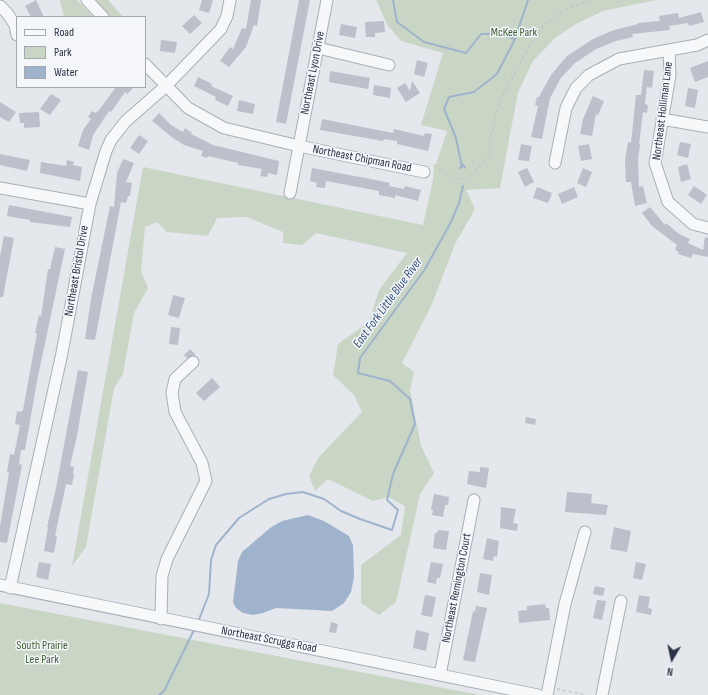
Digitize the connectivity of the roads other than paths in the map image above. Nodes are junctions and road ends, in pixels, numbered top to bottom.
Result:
1 (87, 0) edge
2 (230, 0) edge
3 (327, 0) edge
4 (0, 6) edge
5 (101, 16) edge
6 (16, 30) edge
7 (708, 40) edge
8 (318, 48) junction
9 (669, 50) junction
10 (146, 65) edge
11 (389, 65) dead end
12 (166, 86) junction
13 (662, 119) junction
14 (708, 127) edge
15 (299, 146) junction
16 (555, 163) dead end
17 (424, 172) dead end
18 (0, 188) edge
19 (290, 193) dead end
20 (90, 204) junction
21 (708, 228) edge
22 (193, 362) dead end
23 (474, 500) dead end
24 (585, 532) dead end
25 (5, 586) edge
26 (621, 601) dead end
27 (161, 618) junction
28 (440, 675) junction
29 (490, 690) edge
30 (538, 695) edge
31 (547, 695) edge
32 (602, 695) edge

1 - 5 street
2 - 12 street, Northeast Bristol Drive
3 - 8 street, Northeast Lyon Drive
4 - 6 street
7 - 9 street
8 - 11 street
8 - 15 street, Northeast Lyon Drive
9 - 13 street, Northeast Holliman Lane
9 - 16 street
10 - 12 street, Northeast Chipman Road
12 - 15 street, Northeast Chipman Road
12 - 20 street, Northeast Bristol Drive
13 - 14 street
13 - 21 street, Northeast Holliman Lane
15 - 17 street, Northeast Chipman Road
15 - 19 street, Northeast Chipman Road
18 - 20 street
20 - 25 street, Northeast Bristol Drive
22 - 27 street
23 - 28 street, Northeast Remington Court
24 - 31 street
25 - 27 street, Northeast Scruggs Road
26 - 32 street
27 - 28 street, Northeast Scruggs Road
28 - 29 street, Northeast Scruggs Road
29 - 30 street, Northeast Scruggs Road

